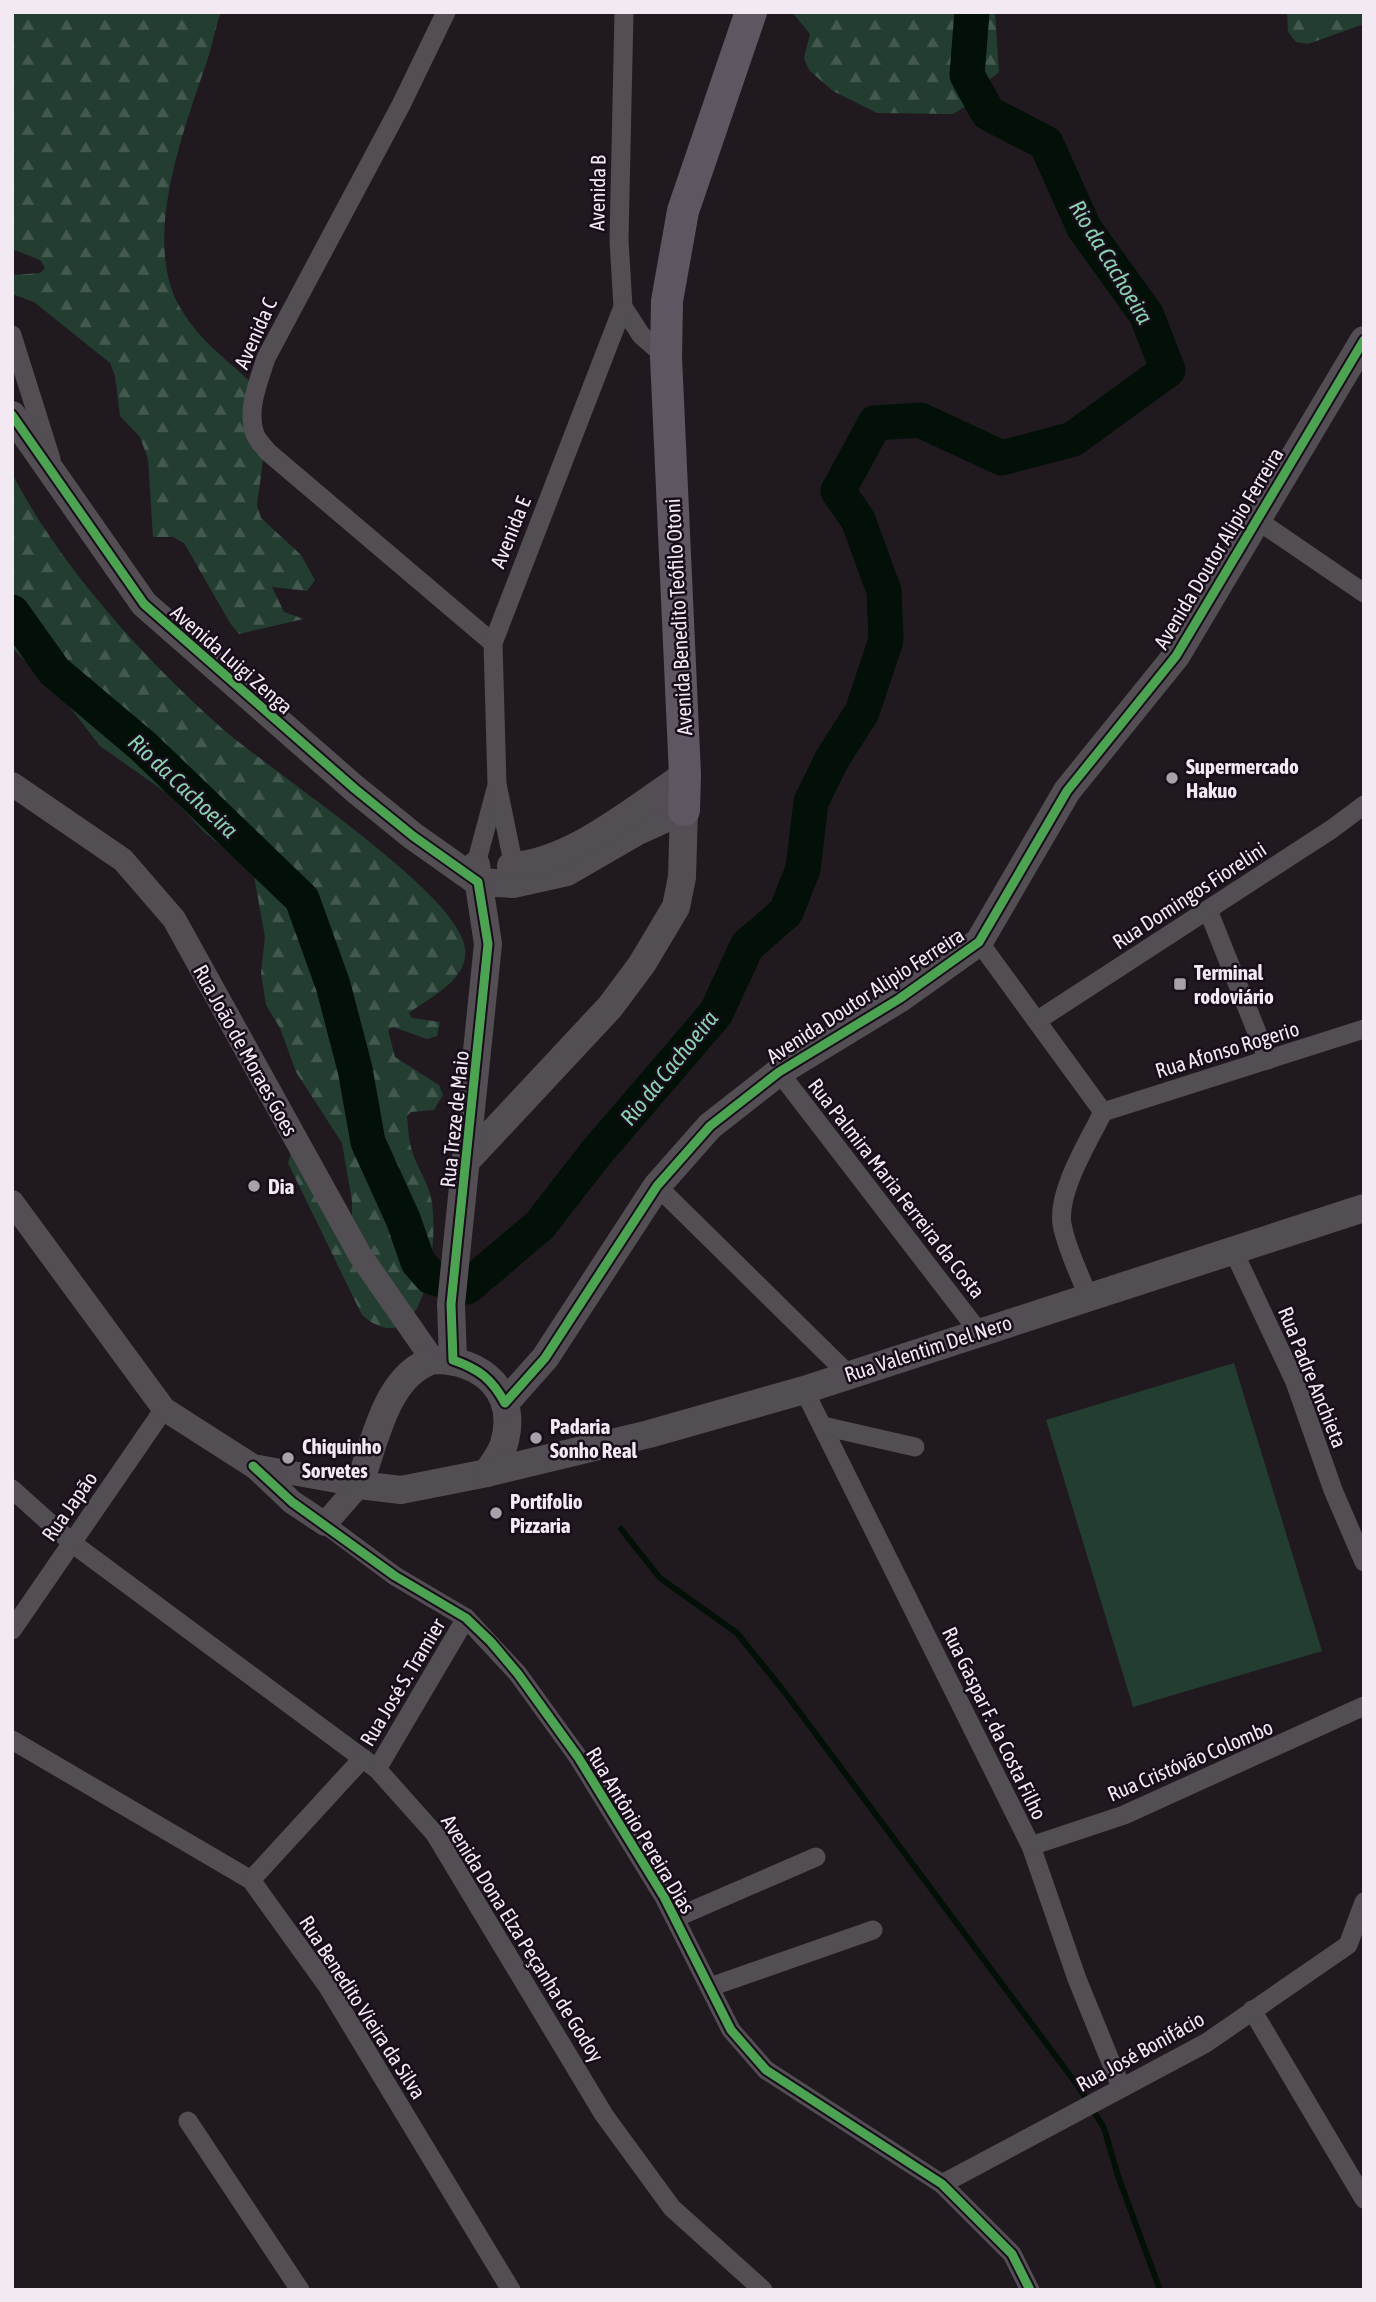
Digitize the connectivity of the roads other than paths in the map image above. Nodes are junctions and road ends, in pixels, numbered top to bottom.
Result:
1 (446, 12) edge
2 (624, 12) edge
3 (751, 12) edge
4 (623, 307) junction
5 (12, 335) edge
6 (1364, 340) edge
7 (666, 357) junction
8 (12, 415) edge
9 (57, 481) junction
10 (1257, 520) junction
11 (1364, 593) edge
12 (493, 643) junction
13 (685, 775) junction
14 (12, 784) edge
15 (497, 784) junction
16 (1364, 805) edge
17 (684, 810) junction
18 (471, 872) junction
19 (513, 875) junction
20 (1208, 910) junction
21 (979, 942) junction
22 (488, 944) junction
23 (1038, 1020) junction
24 (1364, 1029) edge
25 (1268, 1060) junction
26 (779, 1072) junction
27 (1103, 1112) junction
28 (468, 1158) junction
29 (657, 1186) junction
30 (12, 1202) edge
31 (1363, 1209) edge
32 (1233, 1250) junction
33 (1088, 1297) junction
34 (979, 1332) junction
35 (443, 1360) junction
36 (847, 1373) junction
37 (804, 1390) junction
38 (505, 1403) junction
39 (164, 1409) junction
40 (823, 1426) junction
41 (915, 1447) dead end
42 (253, 1466) junction
43 (487, 1473) junction
44 (359, 1485) junction
45 (12, 1489) edge
46 (326, 1524) junction
47 (72, 1543) junction
48 (1364, 1562) edge
49 (466, 1618) junction
50 (12, 1630) edge
51 (1364, 1706) edge
52 (12, 1740) edge
53 (370, 1763) junction
54 (1031, 1846) junction
55 (817, 1857) dead end
56 (251, 1880) junction
57 (1364, 1902) edge
58 (674, 1918) junction
59 (873, 1930) dead end
60 (1356, 1950) edge
61 (710, 1987) junction
62 (1252, 2010) junction
63 (1121, 2087) junction
64 (188, 2120) dead end
65 (942, 2184) junction
66 (1364, 2199) edge
67 (300, 2290) edge
68 (511, 2290) edge
69 (763, 2290) edge
70 (1030, 2290) edge

1 - 12 street, Avenida C
2 - 4 street, Avenida B
3 - 7 main road, Avenida Benedito Teófilo Otoni
4 - 7 street
4 - 12 street, Avenida E
5 - 9 street
6 - 10 main road, Avenida Doutor Alipio Ferreira
7 - 13 main road, Avenida Benedito Teófilo Otoni
8 - 9 main road, Avenida Luigi Zenga
9 - 18 main road, Avenida Luigi Zenga
10 - 11 street
10 - 21 main road, Avenida Doutor Alipio Ferreira
12 - 15 street, Avenida E
13 - 17 main road, Avenida Benedito Teófilo Otoni
13 - 19 main road
14 - 35 street, Rua João de Moraes Goes
15 - 18 street, Avenida E
15 - 19 street, Avenida E
16 - 20 street, Rua Domingos Fiorelini
17 - 19 main road
17 - 28 main road, Avenida Benedito Teófilo Otoni
18 - 19 main road
18 - 22 main road, Rua Treze de Maio
19 - 22 main road, Rua Treze de Maio
20 - 23 street, Rua Domingos Fiorelini
20 - 25 street
21 - 23 street
21 - 26 main road, Avenida Doutor Alipio Ferreira
22 - 28 main road, Rua Treze de Maio
23 - 27 street
24 - 25 street, Rua Afonso Rogerio
25 - 27 street, Rua Afonso Rogerio
26 - 29 main road, Avenida Doutor Alipio Ferreira
26 - 34 street, Rua Palmira Maria Ferreira da Costa
27 - 33 street
28 - 35 main road, Rua Treze de Maio
29 - 36 street
29 - 38 main road, Avenida Doutor Alipio Ferreira
30 - 39 street
31 - 32 main road, Rua Valentim Del Nero
32 - 33 main road, Rua Valentim Del Nero
32 - 48 street, Rua Padre Anchieta
33 - 34 main road, Rua Valentim Del Nero
34 - 36 main road, Rua Valentim Del Nero
35 - 38 main road
35 - 44 main road
36 - 37 main road, Rua Valentim Del Nero
37 - 40 street, Rua Gaspar F. da Costa Filho
37 - 43 main road, Rua Valentim Del Nero
38 - 43 main road
39 - 42 street
39 - 47 street, Rua Japão
40 - 41 street
40 - 54 street, Rua Gaspar F. da Costa Filho
42 - 44 street
42 - 46 street, Rua Antônio Pereira Dias
43 - 44 main road, Rua Valentim Del Nero
44 - 46 street
45 - 47 street, Avenida Dona Elza Peçanha de Godoy
46 - 49 street, Rua Antônio Pereira Dias
47 - 50 street, Rua Japão
47 - 53 street, Avenida Dona Elza Peçanha de Godoy
49 - 53 street, Rua José S. Tramier
49 - 58 street, Rua Antônio Pereira Dias
51 - 54 street, Rua Cristóvão Colombo
52 - 56 street, Rua Benedito Vieira da Silva
53 - 56 street, Rua José S. Tramier
53 - 69 street, Avenida Dona Elza Peçanha de Godoy
54 - 63 street, Rua Gaspar F. da Costa Filho
55 - 58 street, Rua Antônio Pereira Dias
56 - 68 street, Rua Benedito Vieira da Silva
57 - 60 street, Rua José Bonifácio
58 - 61 street, Rua Antônio Pereira Dias
59 - 61 street
60 - 62 street, Rua José Bonifácio
61 - 65 street, Rua Antônio Pereira Dias
62 - 63 street, Rua José Bonifácio
62 - 66 street
63 - 65 street, Rua José Bonifácio
64 - 67 street
65 - 70 street, Rua Antônio Pereira Dias

